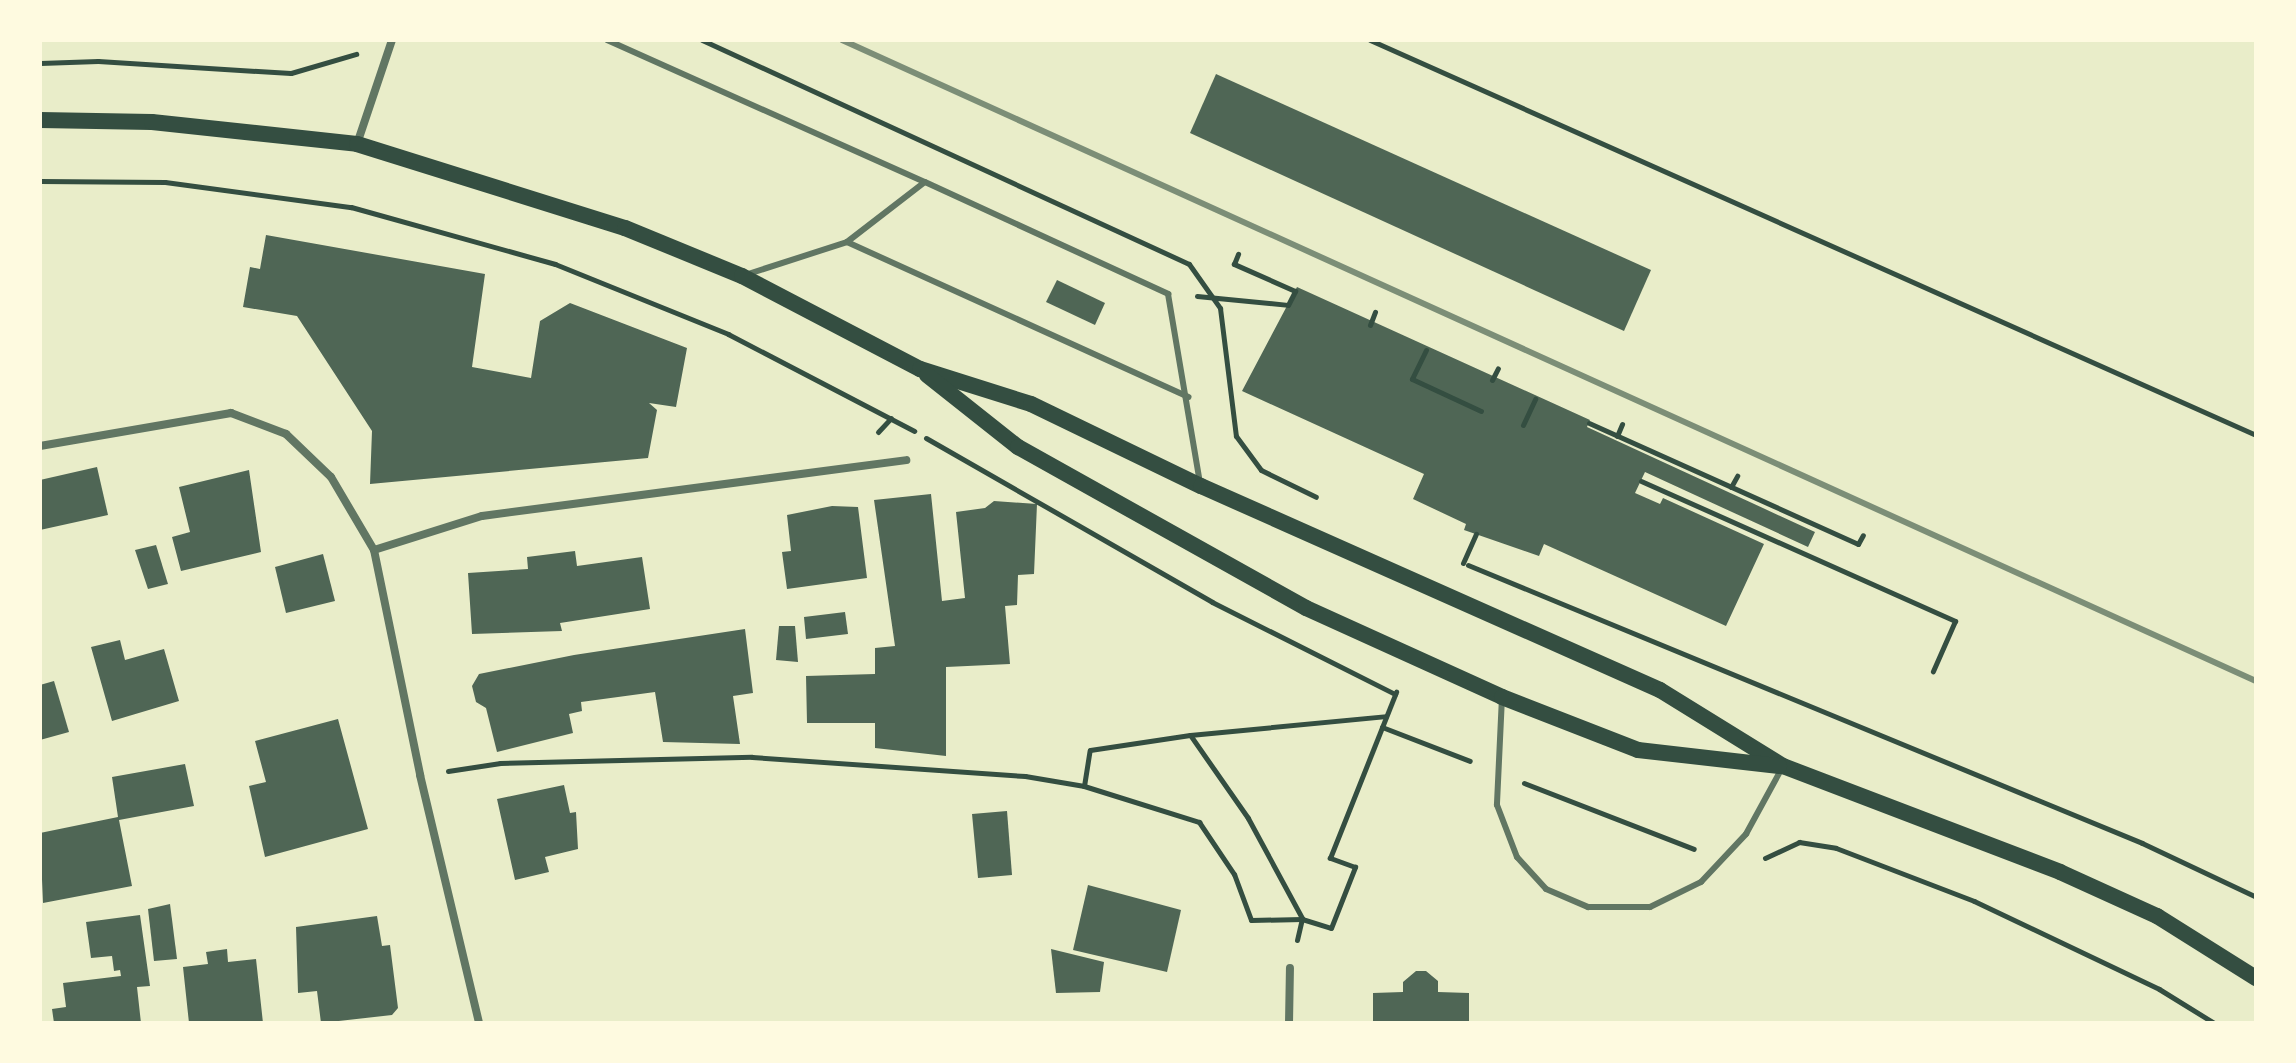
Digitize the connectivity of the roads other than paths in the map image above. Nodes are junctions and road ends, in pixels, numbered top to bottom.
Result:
1 (392, 40) edge
2 (607, 40) edge
3 (40, 120) edge
4 (357, 144) junction
5 (925, 182) junction
6 (847, 242) junction
7 (742, 276) junction
8 (920, 369) junction
9 (1188, 397) junction
10 (40, 446) edge
11 (906, 460) dead end
12 (1201, 486) junction
13 (374, 550) junction
14 (1502, 697) junction
15 (1783, 766) junction
16 (1290, 968) road end
17 (2256, 978) edge
18 (479, 1023) edge
19 (1289, 1023) edge

1 - 4 street
2 - 5 lane
3 - 4 main road
4 - 7 main road
5 - 6 lane
5 - 9 lane
6 - 7 lane
6 - 9 lane
7 - 8 main road
8 - 12 main road
8 - 14 main road
9 - 12 lane
10 - 13 street
11 - 13 street
12 - 15 main road
13 - 18 street
14 - 15 main road
14 - 15 lane
15 - 17 main road
16 - 19 street

